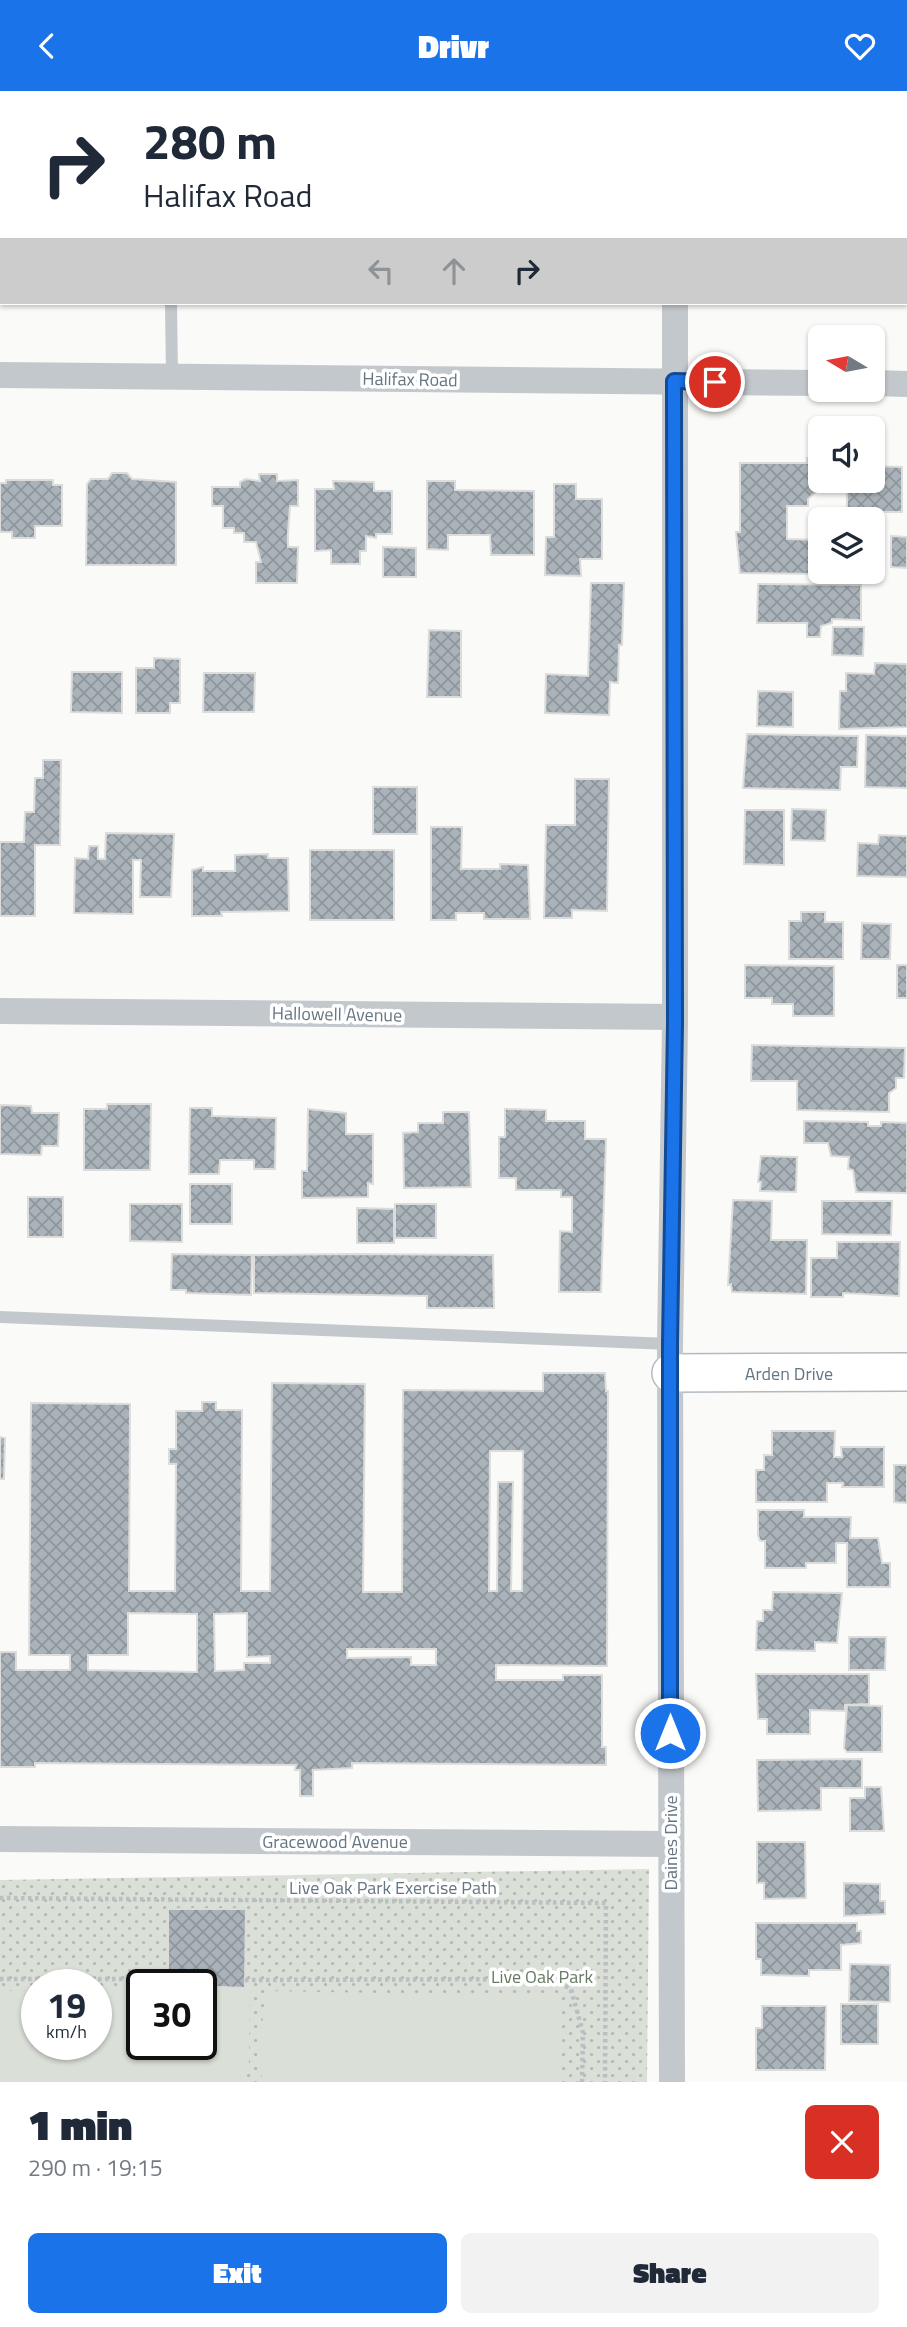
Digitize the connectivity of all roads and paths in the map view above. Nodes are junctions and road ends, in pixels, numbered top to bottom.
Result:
1 (171, 305) edge
2 (675, 305) edge
3 (0, 375) edge
4 (172, 376) junction
5 (674, 381) junction
6 (808, 383) edge
7 (886, 383) edge
8 (907, 384) edge
9 (0, 1010) edge
10 (674, 1017) junction
11 (0, 1317) edge
12 (670, 1358) junction
13 (907, 1372) edge
14 (0, 1839) edge
15 (670, 1844) junction
16 (0, 1898) edge
17 (0, 1979) edge
18 (126, 1979) edge
19 (245, 1980) dead end
20 (582, 2082) edge
21 (605, 2082) edge
22 (672, 2082) edge

1 - 4 lane
2 - 5 street, Daines Drive
3 - 4 street, Halifax Road
4 - 5 street, Halifax Road
5 - 6 street, Halifax Road
5 - 10 street, Daines Drive
7 - 8 street
9 - 10 street, Hallowell Avenue
10 - 12 street, Daines Drive
11 - 12 lane
12 - 13 street, Arden Drive
12 - 15 street, Daines Drive
14 - 15 street, Gracewood Avenue
15 - 22 street, Daines Drive
16 - 21 path, Live Oak Park Exercise Path
17 - 18 path
19 - 20 path

